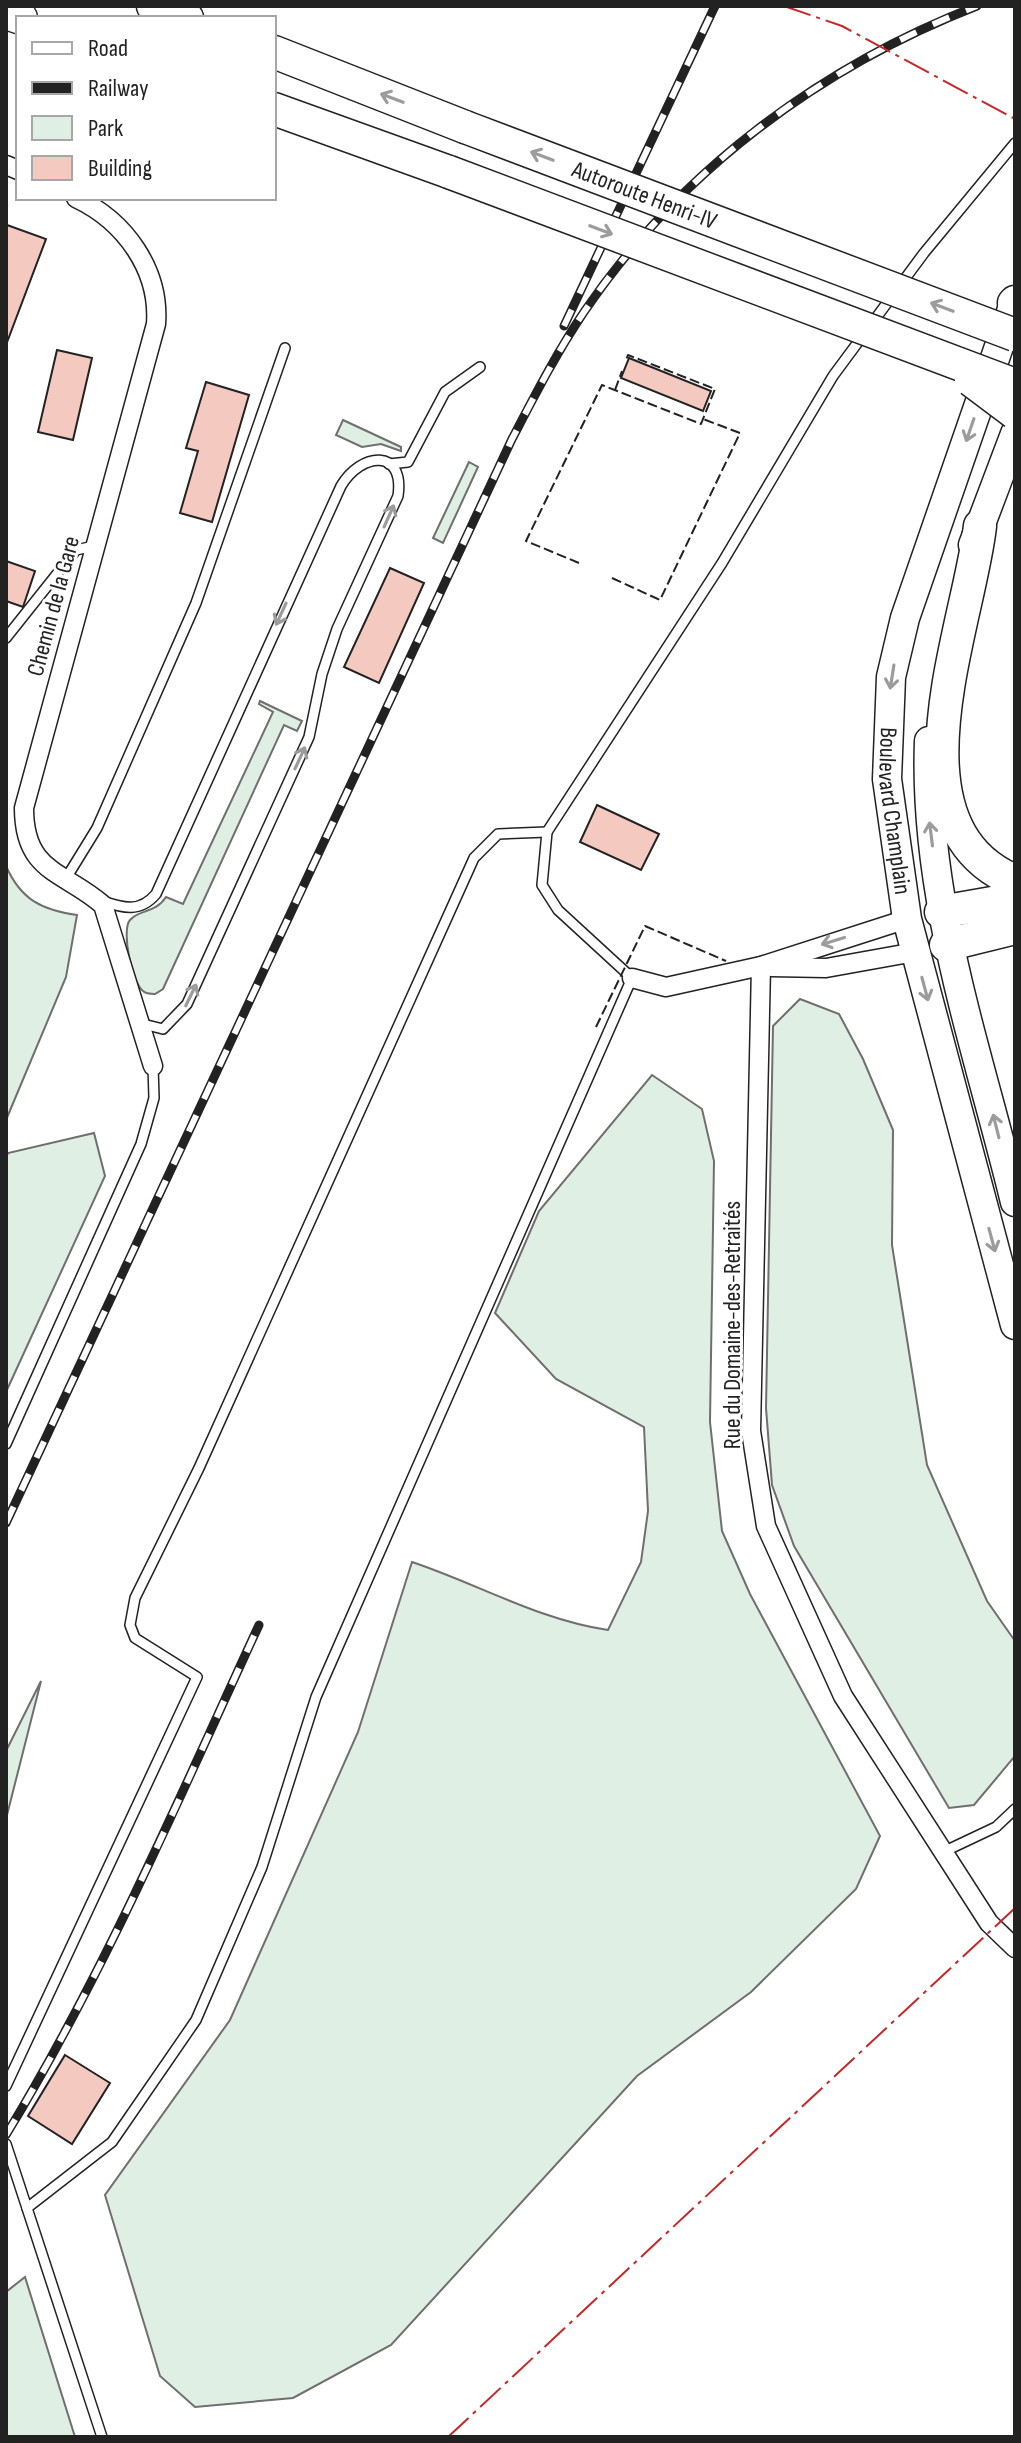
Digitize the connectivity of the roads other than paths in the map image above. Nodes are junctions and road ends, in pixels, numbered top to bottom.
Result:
1 (153, 6) edge
2 (181, 16) edge
3 (276, 53) edge
4 (276, 110) edge
5 (1015, 143) edge
6 (79, 200) edge
7 (1015, 302) edge
8 (1015, 335) edge
9 (285, 348) dead end
10 (946, 361) junction
11 (480, 367) dead end
12 (1015, 385) edge
13 (1015, 413) edge
14 (1015, 434) edge
15 (389, 464) junction
16 (980, 526) junction
17 (94, 546) junction
18 (6, 638) edge
19 (547, 832) junction
20 (64, 881) junction
21 (1015, 881) edge
22 (94, 897) junction
23 (1015, 899) edge
24 (941, 912) junction
25 (907, 919) junction
26 (1015, 928) edge
27 (931, 949) junction
28 (761, 966) junction
29 (632, 978) junction
30 (136, 1015) junction
31 (153, 1066) joint
32 (1015, 1202) edge
33 (1015, 1325) edge
34 (6, 1444) edge
35 (1015, 1809) edge
36 (941, 1853) junction
37 (1015, 1948) edge
38 (6, 2086) edge
39 (6, 2144) edge
40 (7, 2157) edge
41 (27, 2208) junction
42 (102, 2437) edge

1 - 2 highway
8 -> 3 highway, Autoroute Henri-IV, bridge
4 -> 10 highway, Autoroute Henri-IV, bridge
5 - 19 lane
6 - 17 street, Chemin de la Gare
7 -> 25 main road, Boulevard Champlain
9 - 20 lane
10 - 12 highway, Autoroute Henri-IV, bridge
10 - 13 highway, bridge
11 - 15 lane
14 - 16 main road, Boulevard Champlain
15 -> 22 lane
30 -> 15 lane
16 - 21 highway
24 -> 16 main road, Boulevard Champlain
17 - 18 lane
17 - 20 street, Chemin de la Gare
19 - 29 lane
19 - 38 lane
20 - 22 street, Chemin de la Gare
22 - 30 street
23 - 24 highway
24 - 25 main road
24 - 27 main road, Boulevard Champlain
25 - 27 main road, Boulevard Champlain
25 -> 28 street
26 - 27 highway
27 - 28 street
32 -> 27 main road, Boulevard Champlain
27 -> 33 main road, Boulevard Champlain
28 - 29 street
28 - 36 street, Rue du Domaine-des-Retraités
29 - 41 lane
30 - 31 street
31 - 34 lane
35 - 36 lane
36 - 37 street, Rue du Domaine-des-Retraités
39 - 40 lane
40 - 41 lane
41 - 42 lane

